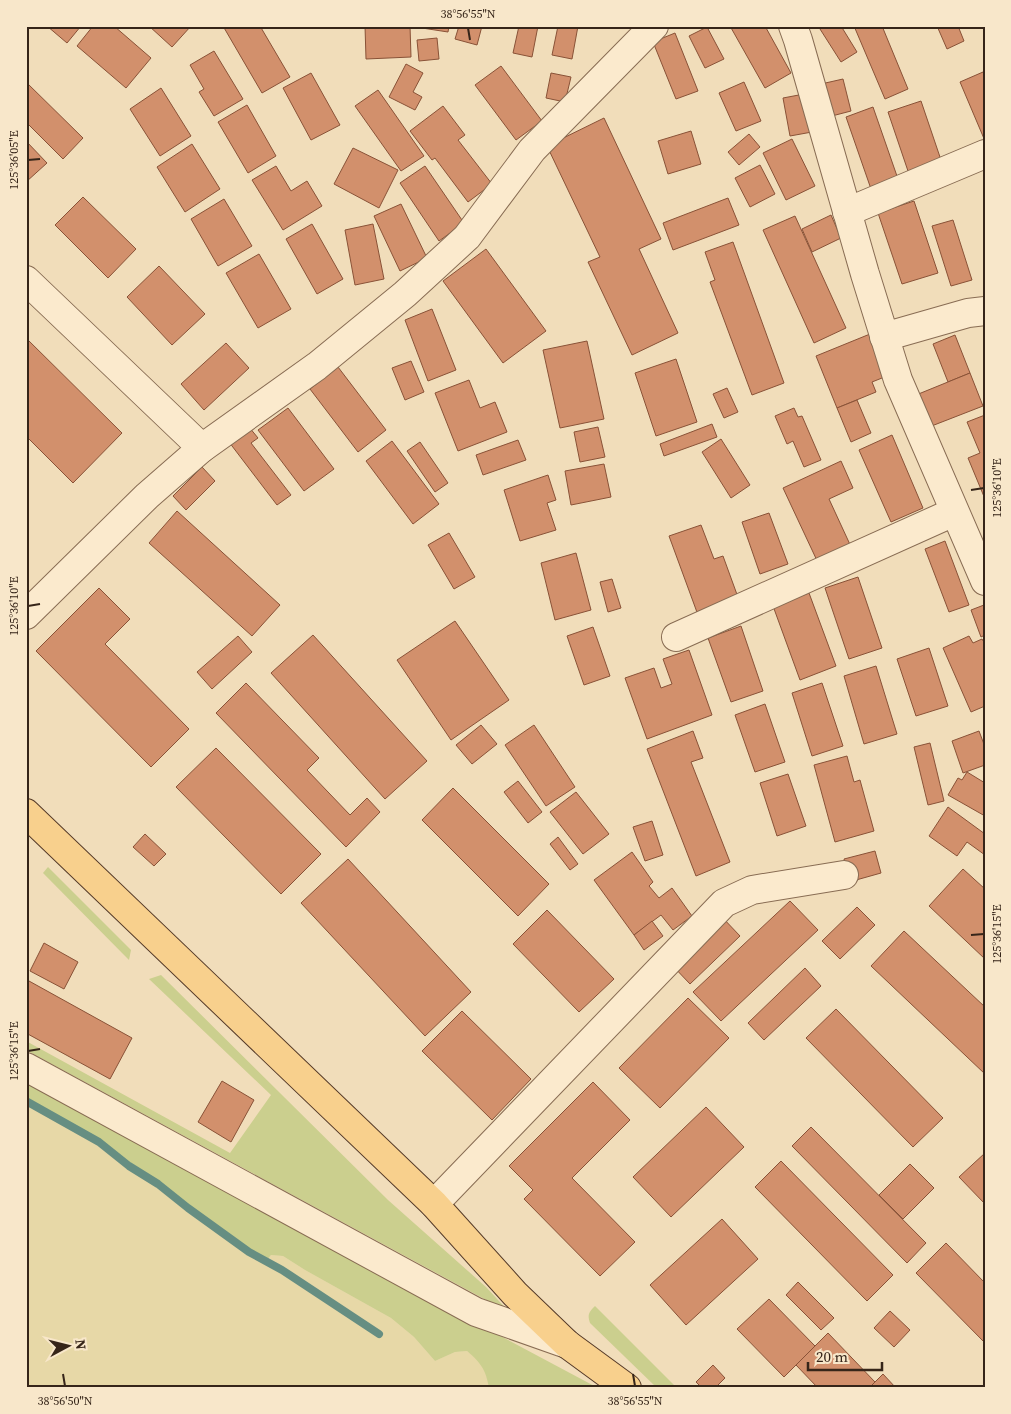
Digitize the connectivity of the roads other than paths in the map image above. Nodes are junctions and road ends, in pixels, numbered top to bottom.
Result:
1 (654, 26) edge
2 (793, 26) edge
3 (985, 154) edge
4 (848, 212) junction
5 (26, 280) edge
6 (985, 311) edge
7 (884, 337) junction
8 (202, 448) junction
9 (954, 512) junction
10 (976, 537) edge
11 (985, 581) edge
12 (26, 615) edge
13 (676, 637) dead end
14 (26, 814) edge
15 (844, 875) dead end
16 (26, 1068) edge
17 (434, 1204) junction
18 (567, 1344) junction
19 (627, 1388) edge

1 - 8 street
2 - 4 street
3 - 4 street
4 - 7 street
5 - 8 street
6 - 7 street
7 - 9 street
8 - 12 street
9 - 10 street
9 - 13 street
10 - 11 street
14 - 17 main road
15 - 17 street
16 - 18 street
17 - 18 main road
18 - 19 main road

